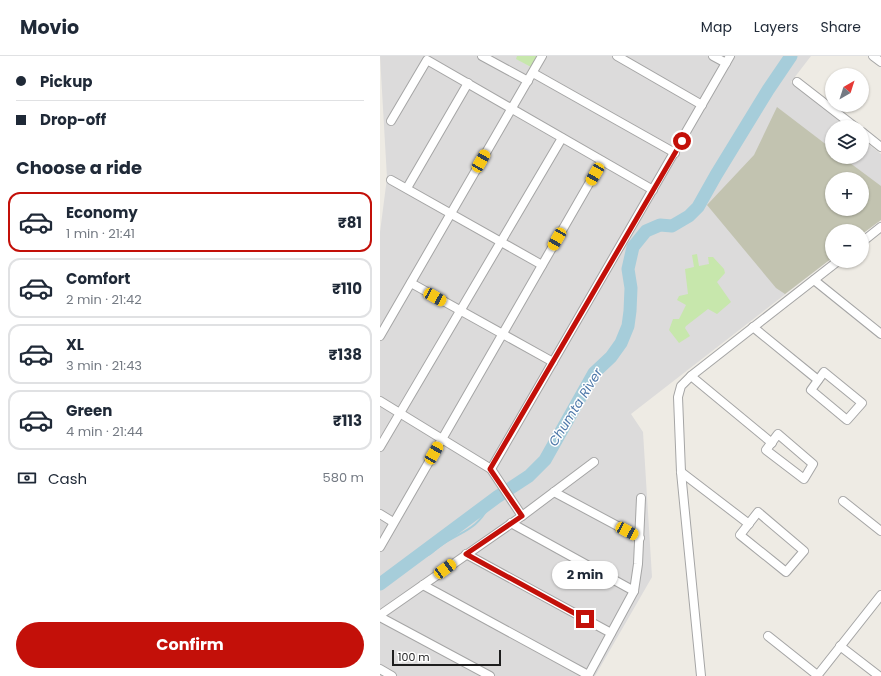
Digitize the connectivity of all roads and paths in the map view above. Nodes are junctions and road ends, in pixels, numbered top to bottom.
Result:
1 (482, 56) edge
2 (542, 56) edge
3 (617, 56) edge
4 (713, 56) edge
5 (873, 56) edge
6 (728, 60) edge
7 (881, 62) edge
8 (533, 73) junction
9 (528, 80) junction
10 (797, 82) dead end
11 (468, 83) junction
12 (702, 105) junction
13 (512, 109) junction
14 (846, 120) edge
15 (391, 121) dead end
16 (562, 138) junction
17 (869, 138) edge
18 (881, 147) edge
19 (675, 153) junction
20 (602, 161) junction
21 (391, 180) dead end
22 (407, 188) junction
23 (653, 190) junction
24 (451, 214) junction
25 (880, 230) edge
26 (869, 237) edge
27 (500, 242) junction
28 (542, 265) junction
29 (829, 268) edge
30 (814, 280) junction
31 (411, 283) junction
32 (460, 310) junction
33 (753, 327) junction
34 (502, 334) junction
35 (881, 334) edge
36 (380, 336) edge
37 (553, 362) junction
38 (692, 376) junction
39 (818, 380) junction
40 (380, 401) edge
41 (400, 413) junction
42 (442, 439) junction
43 (772, 443) junction
44 (380, 447) edge
45 (594, 462) dead end
46 (490, 469) junction
47 (681, 472) junction
48 (554, 492) junction
49 (641, 498) dead end
50 (843, 501) dead end
51 (380, 514) edge
52 (522, 516) junction
53 (393, 522) junction
54 (511, 523) junction
55 (749, 524) junction
56 (881, 531) edge
57 (640, 538) junction
58 (380, 547) edge
59 (466, 554) junction
60 (423, 585) junction
61 (634, 591) junction
62 (881, 594) edge
63 (380, 616) edge
64 (611, 633) junction
65 (768, 636) dead end
66 (840, 646) junction
67 (380, 669) edge
68 (392, 676) edge
69 (490, 676) edge
70 (588, 676) edge
71 (701, 676) edge
72 (817, 676) edge
73 (879, 676) edge

1 - 9 street
2 - 8 street
3 - 12 street
4 - 6 street
5 - 7 street
6 - 12 street
8 - 9 street
8 - 19 street
9 - 13 street
10 - 14 street
11 - 13 street
11 - 15 street
11 - 22 street
12 - 19 street
13 - 16 street
13 - 24 street
16 - 20 street
16 - 27 street
17 - 18 street
19 - 23 street
20 - 23 street
20 - 28 street
21 - 22 street
22 - 24 street
23 - 37 street
24 - 27 street
24 - 31 street
25 - 26 street
27 - 28 street
27 - 32 street
28 - 34 street
29 - 30 street
30 - 33 street
30 - 35 street
31 - 32 street
31 - 36 street
32 - 34 street
32 - 41 street
33 - 38 street
33 - 39 street
34 - 37 street
34 - 42 street
37 - 46 street
38 - 43 street
38 - 47 street
39 - 39 street
40 - 41 street
41 - 42 street
41 - 44 street
42 - 46 street
42 - 53 street
43 - 43 street
45 - 48 street
46 - 52 street
47 - 55 street
47 - 71 street
48 - 52 street
48 - 57 street
49 - 57 street
50 - 56 street
51 - 53 street
52 - 54 street
53 - 58 street
54 - 59 street
54 - 61 street
55 - 55 street
57 - 61 street
59 - 60 street
59 - 64 street
60 - 63 street
60 - 70 street
61 - 64 street
62 - 66 street
63 - 69 street
64 - 70 street
65 - 72 street
66 - 72 street
66 - 73 street
67 - 68 street

